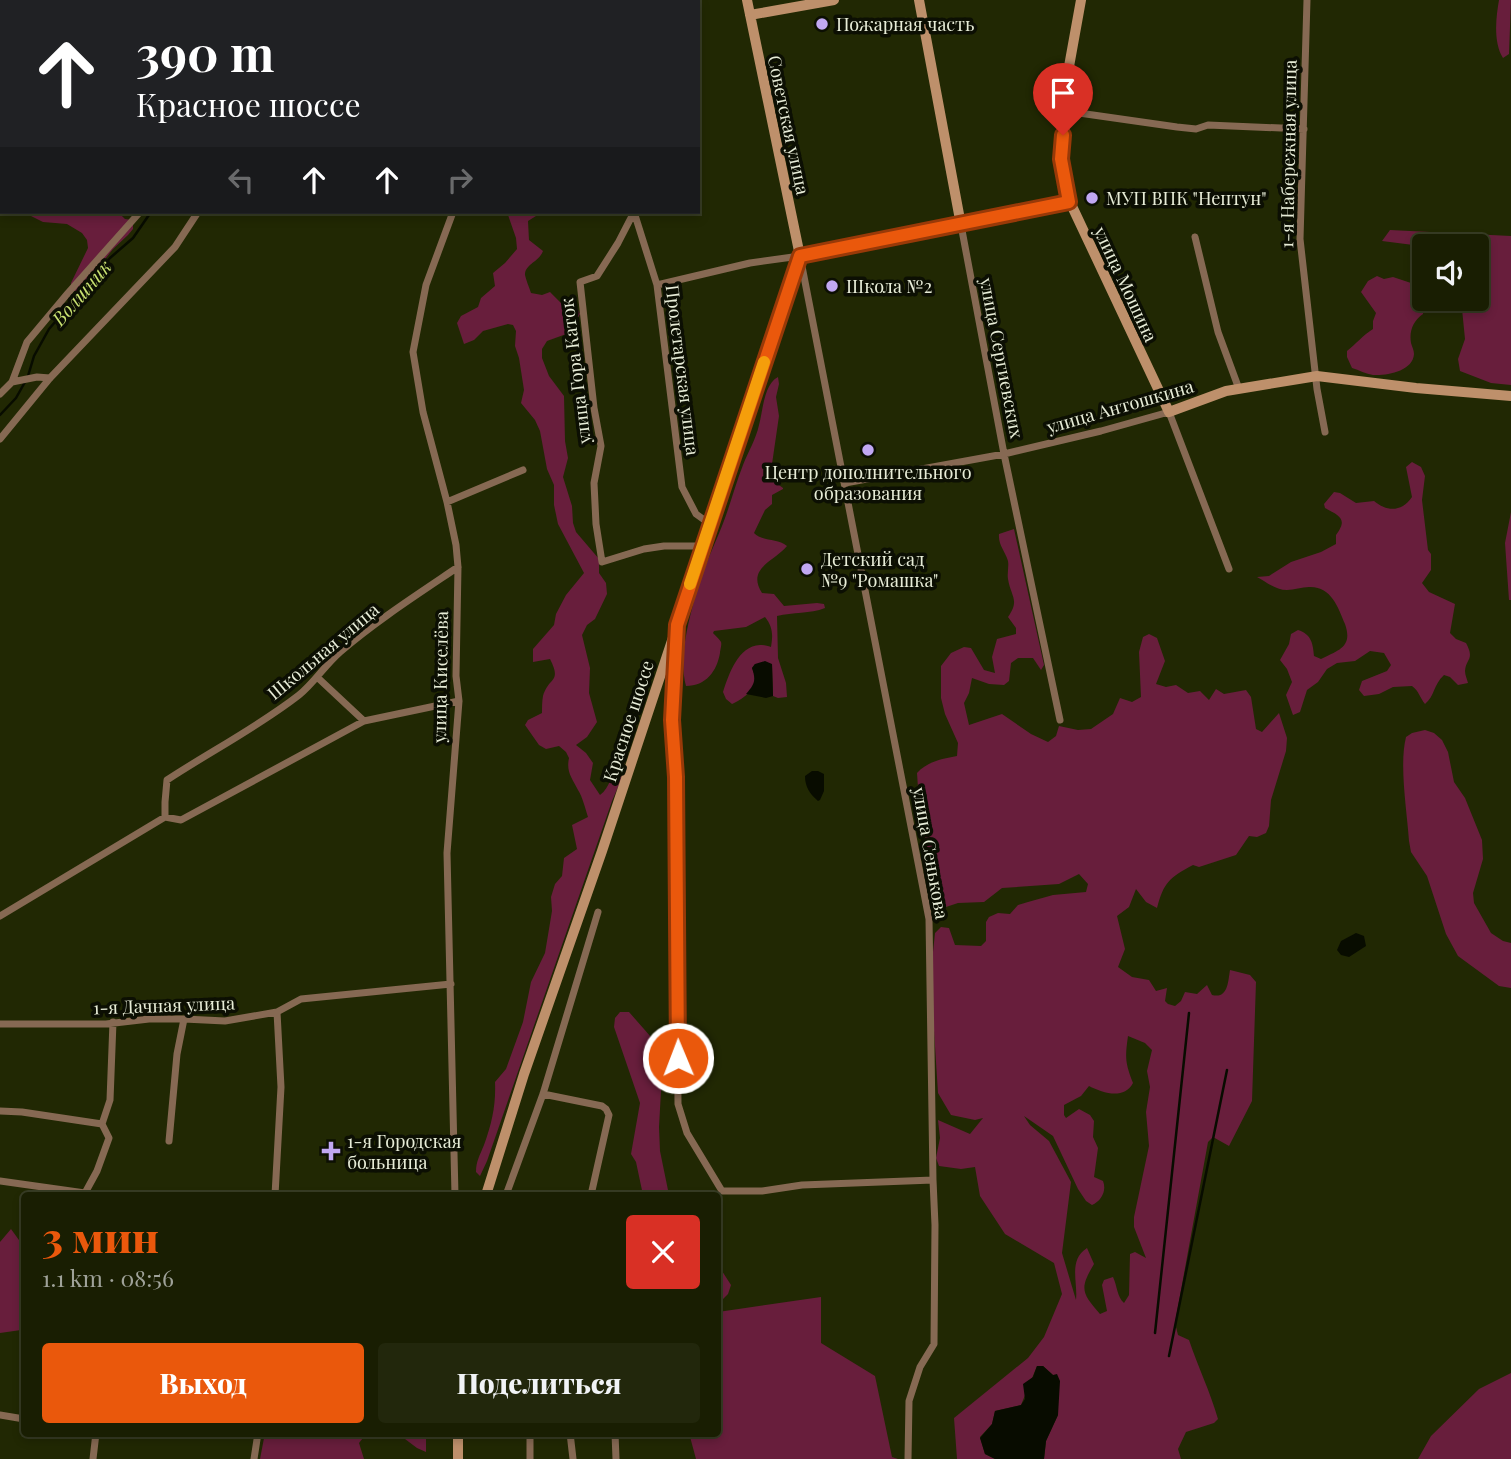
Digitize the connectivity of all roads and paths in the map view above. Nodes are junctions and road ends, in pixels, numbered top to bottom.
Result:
1 (747, 0) edge
2 (834, 0) edge
3 (919, 0) edge
4 (1081, 0) edge
5 (1307, 0) edge
6 (750, 15) junction
7 (1065, 111) junction
8 (1304, 129) junction
9 (1069, 202) junction
10 (138, 214) edge
11 (197, 214) edge
12 (452, 214) edge
13 (633, 214) edge
14 (635, 214) edge
15 (961, 225) junction
16 (1195, 237) dead end
17 (800, 256) junction
18 (657, 285) junction
19 (789, 288) junction
20 (807, 292) junction
21 (1317, 376) junction
22 (50, 378) junction
23 (12, 382) junction
24 (1239, 389) junction
25 (0, 394) edge
26 (1511, 396) edge
27 (1169, 412) junction
28 (1325, 432) dead end
29 (0, 439) edge
30 (1004, 454) junction
31 (523, 470) dead end
32 (845, 483) junction
33 (447, 502) junction
34 (710, 524) junction
35 (703, 545) junction
36 (458, 567) junction
37 (1229, 569) dead end
38 (677, 625) junction
39 (317, 677) junction
40 (459, 701) junction
41 (1060, 720) dead end
42 (364, 721) junction
43 (165, 817) junction
44 (598, 912) dead end
45 (0, 916) edge
46 (450, 984) junction
47 (277, 1012) junction
48 (184, 1019) junction
49 (113, 1022) junction
50 (0, 1024) edge
51 (543, 1094) junction
52 (0, 1111) edge
53 (102, 1124) junction
54 (169, 1141) dead end
55 (933, 1180) junction
56 (0, 1181) edge
57 (72, 1192) edge
58 (86, 1192) edge
59 (275, 1192) edge
60 (455, 1192) edge
61 (487, 1192) edge
62 (507, 1192) edge
63 (592, 1192) edge
64 (0, 1415) edge
65 (21, 1418) edge
66 (96, 1437) edge
67 (257, 1437) edge
68 (458, 1437) edge
69 (530, 1437) edge
70 (570, 1437) edge
71 (615, 1437) edge
72 (93, 1459) edge
73 (254, 1459) edge
74 (458, 1459) edge
75 (530, 1459) edge
76 (573, 1459) edge
77 (616, 1459) edge
78 (908, 1459) edge

1 - 6 main road, Советская улица
2 - 6 main road
3 - 15 main road, улица Сергиевских
4 - 7 main road, улица Мошина
5 - 8 street, 1-я Набережная улица
6 - 17 main road, Советская улица
7 - 8 street
7 - 9 main road, улица Мошина
8 - 21 street, 1-я Набережная улица
9 - 15 main road
9 - 27 main road, улица Мошина
10 - 23 street
11 - 22 street
12 - 33 street, улица Киселёва
13 - 35 street, улица Гора Каток
14 - 18 street, Пролетарская улица
15 - 17 main road
15 - 30 street, улица Сергиевских
16 - 24 street
17 - 18 street
17 - 19 main road, Красное шоссе
17 - 20 street, улица Сенькова
18 - 34 street, Пролетарская улица
19 - 20 street
19 - 34 main road, Красное шоссе
20 - 32 street, улица Сенькова
21 - 24 main road, улица Антошкина
21 - 26 main road, улица Антошкина
21 - 28 street, 1-я Набережная улица
22 - 23 street
22 - 29 street
23 - 25 street
24 - 27 main road, улица Антошкина
27 - 30 street, улица Антошкина
27 - 37 street, улица Мошина
30 - 32 street, улица Антошкина
30 - 41 street, улица Сергиевских
31 - 33 street
32 - 55 street, улица Сенькова
33 - 36 street, улица Киселёва
34 - 35 main road, Красное шоссе
35 - 38 main road, Красное шоссе
36 - 39 street, Школьная улица
36 - 40 street, улица Киселёва
38 - 55 street
38 - 61 main road, Красное шоссе
39 - 42 street
39 - 43 street, Школьная улица
40 - 42 street
40 - 46 street, улица Киселёва
42 - 43 street
43 - 45 street
44 - 51 street
46 - 47 street, 1-я Дачная улица
46 - 60 street, улица Киселёва
47 - 48 street, 1-я Дачная улица
47 - 59 street
48 - 49 street, 1-я Дачная улица
48 - 54 street
49 - 50 street, 1-я Дачная улица
49 - 53 street
51 - 62 street
51 - 63 street
52 - 53 street
53 - 58 street
55 - 78 street, улица Сенькова
56 - 57 street
64 - 65 street
66 - 72 street
67 - 73 street
68 - 74 main road
69 - 75 street
70 - 76 street
71 - 77 street

